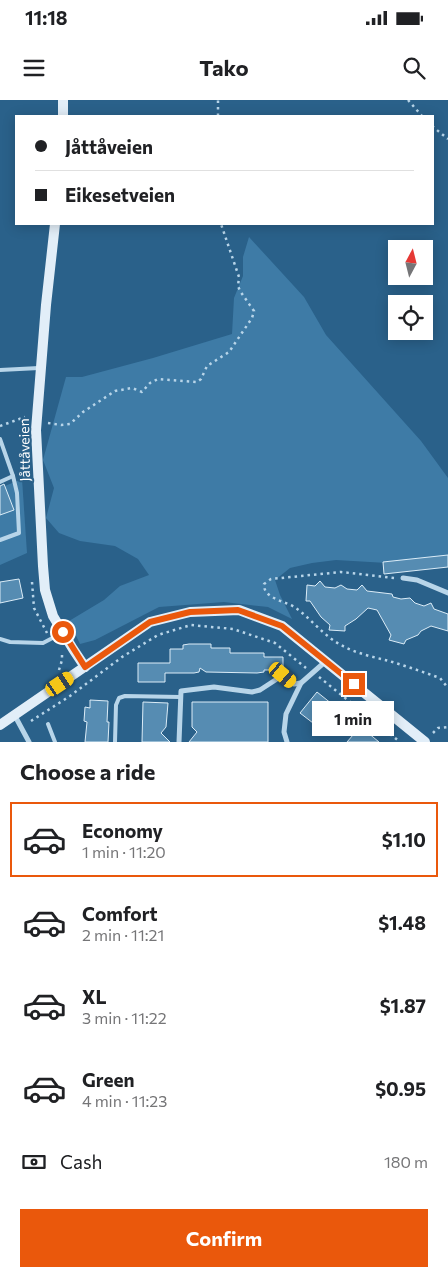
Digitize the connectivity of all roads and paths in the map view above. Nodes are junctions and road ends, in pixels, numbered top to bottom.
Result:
1 (63, 100) edge
2 (218, 100) edge
3 (408, 100) edge
4 (63, 115) edge
5 (218, 115) edge
6 (421, 115) edge
7 (434, 128) edge
8 (448, 140) edge
9 (55, 225) edge
10 (221, 225) edge
11 (41, 368) junction
12 (0, 370) edge
13 (25, 417) dead end
14 (37, 420) junction
15 (0, 426) edge
16 (0, 439) edge
17 (13, 476) junction
18 (0, 482) edge
19 (0, 540) edge
20 (403, 578) joint
21 (448, 593) edge
22 (63, 632) junction
23 (0, 639) edge
24 (326, 661) junction
25 (85, 667) junction
26 (313, 673) junction
27 (301, 683) junction
28 (448, 688) edge
29 (180, 697) junction
30 (14, 715) junction
31 (31, 721) dead end
32 (48, 724) dead end
33 (0, 725) edge
34 (448, 727) edge
35 (29, 742) edge
36 (55, 742) edge
37 (115, 742) edge
38 (179, 742) edge
39 (287, 742) edge
40 (400, 742) edge
41 (425, 742) edge

1 - 4 main road
2 - 5 path
3 - 6 path
7 - 8 path
9 - 11 main road, Jåttåveien
10 - 14 path
11 - 12 lane
11 - 14 main road, Jåttåveien
13 - 15 path
14 - 22 main road, Jåttåveien
16 - 17 lane
17 - 18 lane
17 - 19 lane
20 - 21 street
20 - 28 path
22 - 23 lane
22 - 25 main road, Jåttåveien
24 - 25 main road
24 - 26 street
24 - 41 main road
25 - 30 main road
26 - 27 street
26 - 31 path
26 - 40 path
27 - 29 street
27 - 39 street
29 - 37 lane
29 - 38 street
30 - 33 main road
30 - 35 street
32 - 36 lane
34 - 41 path

